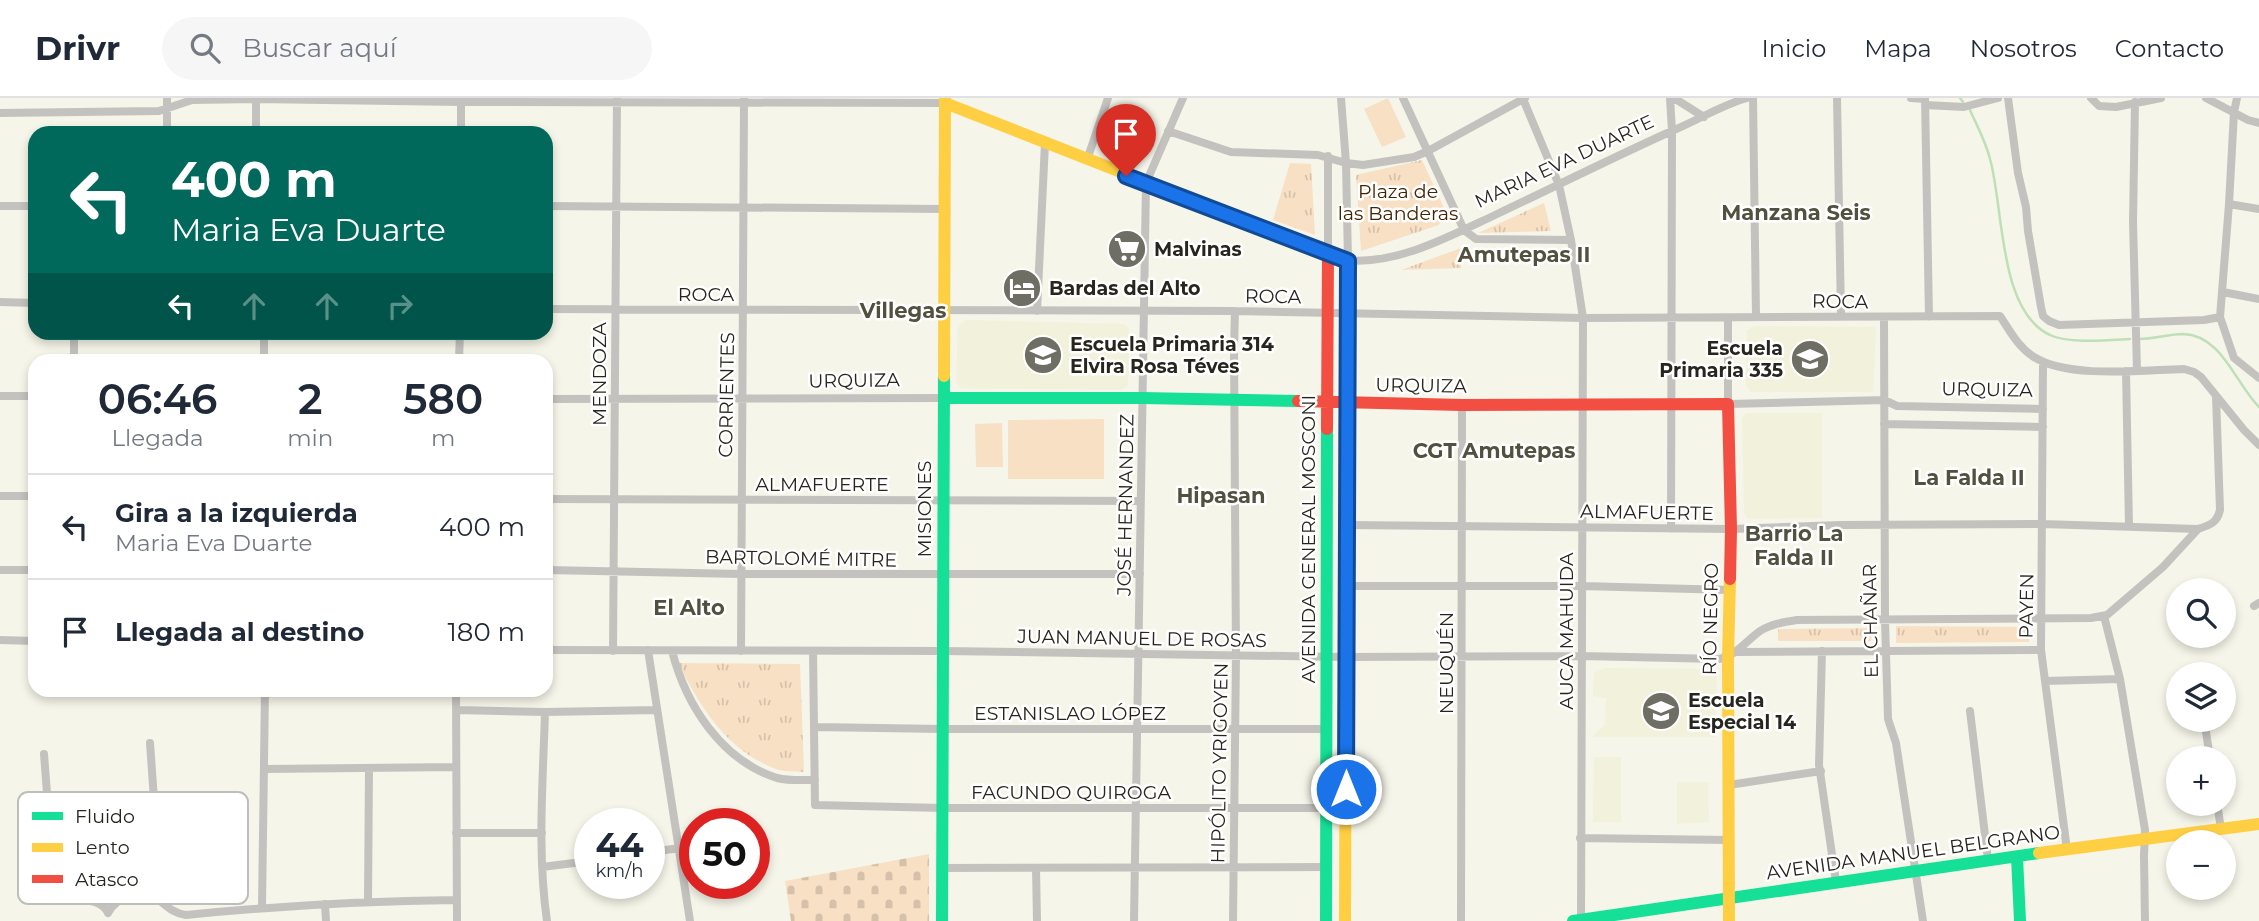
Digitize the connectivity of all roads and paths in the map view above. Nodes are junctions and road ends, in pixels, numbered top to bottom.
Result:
1 (167, 98) edge
2 (1108, 98) edge
3 (1183, 98) edge
4 (1341, 98) edge
5 (1403, 98) edge
6 (1524, 98) edge
7 (1672, 98) edge
8 (1747, 98) edge
9 (1753, 98) edge
10 (1838, 98) edge
11 (1911, 98) edge
12 (1998, 98) edge
13 (2008, 98) edge
14 (2091, 98) edge
15 (2161, 98) edge
16 (2206, 98) edge
17 (2237, 98) edge
18 (256, 99) edge
19 (461, 100) edge
20 (617, 100) edge
21 (744, 100) edge
22 (946, 100) edge
23 (1925, 101) edge
24 (2134, 102) junction
25 (167, 108) junction
26 (2234, 112) junction
27 (0, 113) edge
28 (1704, 117) junction
29 (2259, 123) edge
30 (167, 126) edge
31 (256, 126) edge
32 (461, 126) edge
33 (1168, 131) junction
34 (1672, 131) junction
35 (1045, 143) junction
36 (1428, 151) junction
37 (1328, 156) junction
38 (1087, 160) junction
39 (1346, 163) junction
40 (1146, 183) junction
41 (1559, 185) junction
42 (2229, 204) junction
43 (0, 206) edge
44 (28, 206) edge
45 (553, 206) edge
46 (616, 206) junction
47 (743, 207) junction
48 (945, 209) junction
49 (2259, 209) edge
50 (1464, 230) junction
51 (1571, 240) junction
52 (1328, 253) junction
53 (1348, 261) junction
54 (2223, 292) junction
55 (2259, 299) edge
56 (0, 302) edge
57 (28, 303) edge
58 (553, 309) edge
59 (615, 310) junction
60 (743, 310) junction
61 (944, 310) junction
62 (1037, 311) junction
63 (1144, 311) junction
64 (1235, 311) junction
65 (1328, 313) junction
66 (1348, 313) junction
67 (1756, 316) junction
68 (1841, 316) junction
69 (1672, 317) junction
70 (1929, 317) junction
71 (2220, 317) junction
72 (1583, 318) junction
73 (1728, 318) junction
74 (1884, 318) junction
75 (2136, 323) junction
76 (2043, 362) junction
77 (2137, 370) junction
78 (2126, 371) junction
79 (2259, 378) edge
80 (0, 396) edge
81 (28, 396) edge
82 (2216, 396) junction
83 (944, 398) junction
84 (1142, 398) junction
85 (553, 399) edge
86 (614, 399) junction
87 (741, 399) junction
88 (1884, 400) junction
89 (1235, 401) junction
90 (1328, 403) junction
91 (1348, 403) junction
92 (1672, 404) junction
93 (1728, 404) junction
94 (1462, 405) junction
95 (1583, 405) junction
96 (2043, 409) junction
97 (1884, 424) junction
98 (2043, 427) junction
99 (2259, 445) edge
100 (0, 496) edge
101 (28, 496) edge
102 (553, 499) edge
103 (943, 499) junction
104 (614, 500) junction
105 (740, 500) junction
106 (1140, 501) junction
107 (2043, 524) junction
108 (1347, 525) junction
109 (1885, 525) junction
110 (1582, 526) junction
111 (2129, 526) junction
112 (1462, 527) junction
113 (2198, 528) junction
114 (1671, 529) junction
115 (1731, 529) junction
116 (0, 570) edge
117 (28, 570) edge
118 (553, 570) edge
119 (613, 570) junction
120 (741, 573) junction
121 (1140, 574) junction
122 (943, 575) junction
123 (1347, 586) junction
124 (1582, 586) junction
125 (1463, 588) junction
126 (1730, 590) junction
127 (2104, 616) junction
128 (2040, 618) junction
129 (1885, 620) junction
130 (0, 640) edge
131 (28, 641) edge
132 (553, 650) edge
133 (648, 650) junction
134 (1886, 650) junction
135 (2041, 650) junction
136 (613, 651) junction
137 (672, 651) junction
138 (741, 651) junction
139 (813, 651) junction
140 (943, 651) junction
141 (1822, 651) junction
142 (1139, 654) junction
143 (1732, 654) junction
144 (1237, 655) junction
145 (1327, 656) junction
146 (1583, 656) junction
147 (1346, 657) junction
148 (1462, 657) junction
149 (2120, 679) junction
150 (2045, 681) junction
151 (265, 697) edge
152 (456, 697) edge
153 (456, 710) junction
154 (657, 710) junction
155 (1970, 711) dead end
156 (545, 712) junction
157 (814, 727) junction
158 (943, 729) junction
159 (1138, 729) junction
160 (1235, 729) junction
161 (1326, 729) junction
162 (150, 743) dead end
163 (44, 754) dead end
164 (456, 767) junction
165 (369, 768) junction
166 (265, 769) junction
167 (1821, 771) junction
168 (815, 780) junction
169 (1728, 785) junction
170 (47, 792) edge
171 (153, 792) edge
172 (943, 808) junction
173 (1138, 808) junction
174 (1234, 808) junction
175 (1326, 808) junction
176 (2219, 816) edge
177 (2259, 824) edge
178 (2221, 829) junction
179 (456, 833) junction
180 (542, 833) junction
181 (679, 836) edge
182 (1580, 838) junction
183 (2146, 839) junction
184 (1728, 840) junction
185 (2067, 850) junction
186 (2017, 857) junction
187 (1988, 860) junction
188 (574, 862) edge
189 (1233, 866) junction
190 (542, 867) junction
191 (1326, 867) junction
192 (942, 868) junction
193 (1036, 868) junction
194 (1136, 868) junction
195 (1916, 870) junction
196 (1836, 882) junction
197 (1730, 898) junction
198 (687, 899) edge
199 (457, 900) junction
200 (368, 901) junction
201 (98, 904) edge
202 (166, 904) edge
203 (325, 904) junction
204 (262, 907) junction
205 (108, 917) edge
206 (326, 921) edge
207 (457, 921) edge
208 (547, 921) edge
209 (690, 921) edge
210 (942, 921) edge
211 (1037, 921) edge
212 (1134, 921) edge
213 (1233, 921) edge
214 (1326, 921) edge
215 (1345, 921) edge
216 (1461, 921) edge
217 (1579, 921) edge
218 (1729, 921) edge
219 (1923, 921) edge
220 (2020, 921) edge
221 (2145, 921) edge

1 - 25 street
2 - 38 street
3 - 33 street, JOSÉ HERNANDEZ
4 - 39 street, AVENIDA GENERAL MOSCONI
5 - 36 street
6 - 36 street
6 - 41 street, AUCA MAHUIDA
7 - 28 street
7 - 34 street
8 - 28 street, MARIA EVA DUARTE
9 - 67 street
10 - 68 street
11 - 23 street
12 - 23 street
13 - 75 street
14 - 24 street
15 - 24 street
16 - 26 street
17 - 26 street
18 - 19 street, MARIA EVA DUARTE
18 - 25 street, MARIA EVA DUARTE
18 - 31 street
19 - 20 street, MARIA EVA DUARTE
19 - 32 street
20 - 21 street, MARIA EVA DUARTE
20 - 46 street, MENDOZA
21 - 22 street, MARIA EVA DUARTE
21 - 47 street, CORRIENTES
22 - 35 street, MARIA EVA DUARTE
22 - 48 street, MISIONES
23 - 70 street
24 - 75 street
25 - 27 street, MARIA EVA DUARTE
25 - 30 street
26 - 29 street
26 - 42 street
28 - 34 street, MARIA EVA DUARTE
33 - 37 street
33 - 40 street, JOSÉ HERNANDEZ
34 - 41 street, MARIA EVA DUARTE
34 - 69 street
35 - 38 street, MARIA EVA DUARTE
35 - 62 street
36 - 39 street
36 - 50 street
37 - 39 street
37 - 52 street, AVENIDA GENERAL MOSCONI
38 - 40 street, MARIA EVA DUARTE
39 - 53 street, AVENIDA GENERAL MOSCONI
40 - 52 street, MARIA EVA DUARTE
40 - 63 street, JOSÉ HERNANDEZ
41 - 50 street, MARIA EVA DUARTE
41 - 51 street, AUCA MAHUIDA
42 - 49 street
42 - 54 street
43 - 44 street
45 - 46 street
46 - 47 street
46 - 59 street, MENDOZA
47 - 48 street
47 - 60 street, CORRIENTES
48 - 61 street, MISIONES
50 - 51 street
50 - 53 street, MARIA EVA DUARTE
51 - 72 street, AUCA MAHUIDA
52 - 53 street, MARIA EVA DUARTE
52 - 65 street, AVENIDA GENERAL MOSCONI
53 - 66 street, AVENIDA GENERAL MOSCONI
54 - 55 street
54 - 71 street
56 - 57 street
58 - 59 street, ROCA
59 - 60 street, ROCA
59 - 86 street, MENDOZA
60 - 61 street, ROCA
60 - 87 street, CORRIENTES
61 - 62 street, ROCA
61 - 83 street, MISIONES
62 - 63 street, ROCA
63 - 64 street, ROCA
63 - 84 street, JOSÉ HERNANDEZ
64 - 65 street, ROCA
64 - 89 street, HIPÓLITO YRIGOYEN
65 - 66 street, ROCA
65 - 90 street, AVENIDA GENERAL MOSCONI
66 - 72 street, ROCA
66 - 91 street, AVENIDA GENERAL MOSCONI
67 - 68 street, ROCA
67 - 73 street, ROCA
68 - 74 street, ROCA
69 - 72 street, ROCA
69 - 73 street, ROCA
69 - 92 street
70 - 74 street, ROCA
70 - 76 street, ROCA
71 - 75 street
71 - 79 street
72 - 95 street, AUCA MAHUIDA
73 - 93 street, RÍO NEGRO
74 - 88 street, EL CHAÑAR
75 - 77 street
76 - 78 street
76 - 96 street, PAYEN
77 - 78 street
77 - 82 street
78 - 111 street
80 - 81 street
82 - 99 street
82 - 113 street
83 - 84 street, URQUIZA
83 - 87 street, URQUIZA
83 - 103 street, MISIONES
84 - 89 street, URQUIZA
84 - 106 street, JOSÉ HERNANDEZ
85 - 86 street, URQUIZA
86 - 87 street, URQUIZA
86 - 104 street, MENDOZA
87 - 105 street, CORRIENTES
88 - 93 street, URQUIZA
88 - 96 street, URQUIZA
88 - 97 street, EL CHAÑAR
89 - 90 street, URQUIZA
89 - 144 street, HIPÓLITO YRIGOYEN
90 - 91 street, URQUIZA
90 - 145 street, AVENIDA GENERAL MOSCONI
91 - 94 street, URQUIZA
91 - 108 street, AVENIDA GENERAL MOSCONI
92 - 93 street, URQUIZA
92 - 95 street, URQUIZA
92 - 114 street
93 - 115 street, RÍO NEGRO
94 - 95 street, URQUIZA
94 - 112 street, NEUQUÉN
95 - 110 street, AUCA MAHUIDA
96 - 98 street, PAYEN
97 - 98 street, URQUIZA
97 - 109 street, EL CHAÑAR
98 - 107 street, PAYEN
100 - 101 street
102 - 104 street, ALMAFUERTE
103 - 105 street, ALMAFUERTE
103 - 106 street, ALMAFUERTE
103 - 122 street, MISIONES
104 - 105 street, ALMAFUERTE
104 - 119 street, MENDOZA
105 - 120 street, CORRIENTES
106 - 121 street, JOSÉ HERNANDEZ
107 - 109 street, ALMAFUERTE
107 - 111 street, ALMAFUERTE
107 - 128 street, PAYEN
108 - 112 street, ALMAFUERTE
108 - 123 street, AVENIDA GENERAL MOSCONI
109 - 115 street, ALMAFUERTE
109 - 129 street, EL CHAÑAR
110 - 112 street, ALMAFUERTE
110 - 114 street, ALMAFUERTE
110 - 124 street, AUCA MAHUIDA
111 - 113 street, ALMAFUERTE
112 - 125 street, NEUQUÉN
113 - 127 street
114 - 115 street, ALMAFUERTE
115 - 126 street, RÍO NEGRO
116 - 117 street
118 - 119 street, BARTOLOMÉ MITRE
119 - 120 street, BARTOLOMÉ MITRE
119 - 136 street, MENDOZA
120 - 122 street, BARTOLOMÉ MITRE
120 - 138 street, CORRIENTES
121 - 122 street, BARTOLOMÉ MITRE
121 - 142 street, JOSÉ HERNANDEZ
122 - 140 street, MISIONES
123 - 125 street
123 - 147 street, AVENIDA GENERAL MOSCONI
124 - 125 street
124 - 126 street
124 - 146 street, AUCA MAHUIDA
125 - 148 street, NEUQUÉN
126 - 143 street, RÍO NEGRO
127 - 128 street
127 - 149 street
128 - 129 street
128 - 135 street, PAYEN
129 - 134 street, EL CHAÑAR
129 - 143 street
130 - 131 street
132 - 136 street, JUAN MANUEL DE ROSAS
133 - 136 street, JUAN MANUEL DE ROSAS
133 - 137 street, JUAN MANUEL DE ROSAS
133 - 154 street
134 - 135 street, JUAN MANUEL DE ROSAS
134 - 141 street, JUAN MANUEL DE ROSAS
134 - 195 street, EL CHAÑAR
135 - 150 street, PAYEN
137 - 138 street, JUAN MANUEL DE ROSAS
137 - 168 street
138 - 139 street, JUAN MANUEL DE ROSAS
139 - 140 street, JUAN MANUEL DE ROSAS
139 - 157 street
140 - 142 street, JUAN MANUEL DE ROSAS
140 - 158 street, MISIONES
141 - 143 street, JUAN MANUEL DE ROSAS
141 - 167 street
142 - 144 street, JUAN MANUEL DE ROSAS
142 - 159 street, JOSÉ HERNANDEZ
143 - 146 street, JUAN MANUEL DE ROSAS
143 - 169 street, RÍO NEGRO
144 - 145 street, JUAN MANUEL DE ROSAS
144 - 160 street, HIPÓLITO YRIGOYEN
145 - 147 street, JUAN MANUEL DE ROSAS
145 - 161 street, AVENIDA GENERAL MOSCONI
146 - 148 street, JUAN MANUEL DE ROSAS
146 - 182 street, AUCA MAHUIDA
147 - 148 street, JUAN MANUEL DE ROSAS
147 - 215 street, AVENIDA GENERAL MOSCONI
148 - 216 street, NEUQUÉN
149 - 150 street
149 - 183 street
150 - 185 street, PAYEN
151 - 166 street
152 - 153 street
153 - 156 street
153 - 164 street
154 - 156 street
154 - 181 street
155 - 187 street
156 - 180 street
157 - 158 street, ESTANISLAO LÓPEZ
157 - 168 street
158 - 159 street, ESTANISLAO LÓPEZ
158 - 172 street, MISIONES
159 - 160 street, ESTANISLAO LÓPEZ
159 - 173 street, JOSÉ HERNANDEZ
160 - 161 street, ESTANISLAO LÓPEZ
160 - 174 street, HIPÓLITO YRIGOYEN
161 - 175 street, AVENIDA GENERAL MOSCONI
162 - 171 street
163 - 170 street
164 - 165 street
164 - 179 street
165 - 166 street
165 - 200 street
166 - 204 street
167 - 169 street
167 - 196 street
168 - 172 street, FACUNDO QUIROGA
169 - 184 street, RÍO NEGRO
172 - 173 street, FACUNDO QUIROGA
172 - 192 street, MISIONES
173 - 174 street, FACUNDO QUIROGA
173 - 194 street, JOSÉ HERNANDEZ
174 - 175 street, FACUNDO QUIROGA
174 - 189 street, HIPÓLITO YRIGOYEN
175 - 191 street, AVENIDA GENERAL MOSCONI
176 - 178 street
177 - 178 street, AVENIDA MANUEL BELGRANO
178 - 183 street, AVENIDA MANUEL BELGRANO
179 - 180 street
179 - 199 street
180 - 190 street
182 - 184 street
182 - 217 street, AUCA MAHUIDA
183 - 185 street, AVENIDA MANUEL BELGRANO
183 - 221 street
184 - 197 street, RÍO NEGRO
185 - 186 street, AVENIDA MANUEL BELGRANO
186 - 187 street, AVENIDA MANUEL BELGRANO
186 - 220 street
187 - 195 street, AVENIDA MANUEL BELGRANO
188 - 190 street
189 - 191 street
189 - 194 street
189 - 213 street, HIPÓLITO YRIGOYEN
190 - 208 street
191 - 214 street, AVENIDA GENERAL MOSCONI
192 - 193 street
192 - 210 street, MISIONES
193 - 194 street
193 - 211 street
194 - 212 street, JOSÉ HERNANDEZ
195 - 196 street, AVENIDA MANUEL BELGRANO
195 - 219 street, EL CHAÑAR
196 - 197 street, AVENIDA MANUEL BELGRANO
197 - 217 street, AVENIDA MANUEL BELGRANO
197 - 218 street, RÍO NEGRO
198 - 209 street
199 - 200 street
199 - 207 street
200 - 203 street
201 - 205 street
202 - 204 street
203 - 204 street
203 - 206 street

